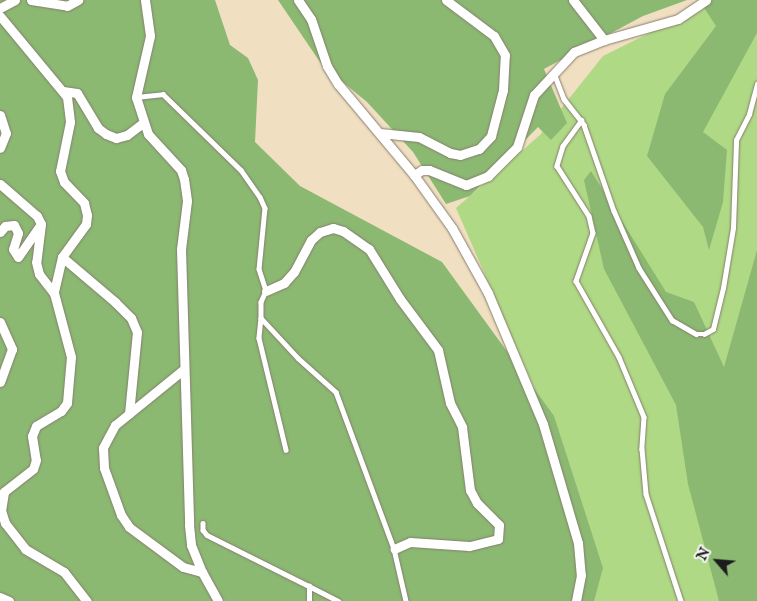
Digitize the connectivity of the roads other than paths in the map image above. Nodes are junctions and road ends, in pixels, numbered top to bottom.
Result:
1 (15, 0) edge
2 (31, 0) edge
3 (78, 0) edge
4 (145, 0) edge
5 (298, 0) edge
6 (446, 0) edge
7 (573, 0) edge
8 (706, 0) edge
9 (0, 8) edge
10 (0, 16) edge
11 (604, 40) junction
12 (554, 72) junction
13 (757, 84) edge
14 (64, 91) junction
15 (136, 97) junction
16 (0, 115) edge
17 (582, 120) junction
18 (143, 123) junction
19 (380, 132) junction
20 (0, 148) edge
21 (414, 175) junction
22 (0, 184) edge
23 (41, 224) junction
24 (0, 232) edge
25 (62, 257) junction
26 (266, 291) junction
27 (54, 293) junction
28 (261, 318) junction
29 (0, 322) edge
30 (184, 370) junction
31 (0, 382) edge
32 (129, 414) junction
33 (286, 450) dead end
34 (203, 522) dead end
35 (394, 549) junction
36 (202, 572) junction
37 (310, 586) junction
38 (0, 597) edge
39 (9, 601) edge
40 (87, 601) edge
41 (218, 601) edge
42 (309, 601) edge
43 (338, 601) edge
44 (406, 601) edge
45 (576, 601) edge
46 (681, 601) edge

1 - 9 street
2 - 3 street
4 - 15 street
5 - 19 street
6 - 19 street
7 - 11 street
8 - 11 street
10 - 14 street
11 - 12 street
12 - 17 lane
12 - 21 street
13 - 17 lane
14 - 18 street
14 - 25 street
15 - 18 street
15 - 26 lane
16 - 20 street
17 - 46 lane
18 - 30 street
19 - 21 street
21 - 45 street
22 - 23 street
23 - 24 street
23 - 27 street
25 - 27 street
25 - 32 street
26 - 28 lane
26 - 35 street
27 - 40 street
28 - 33 lane
28 - 35 lane
29 - 31 street
30 - 32 street
30 - 36 street
32 - 36 street
34 - 37 lane
35 - 44 lane
36 - 41 street
37 - 42 lane
37 - 43 lane
38 - 39 street

